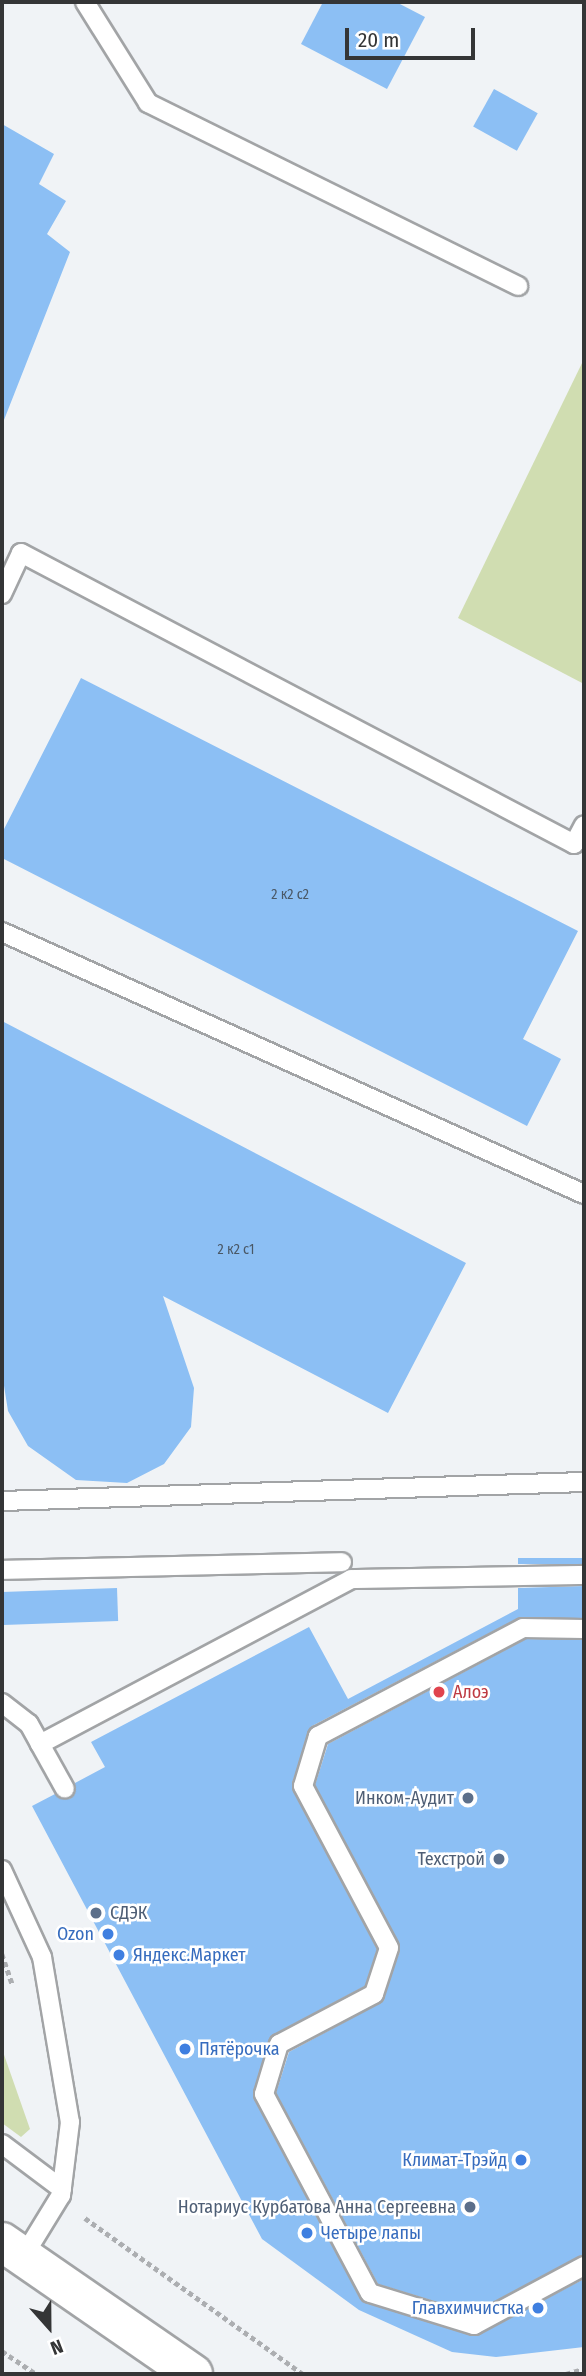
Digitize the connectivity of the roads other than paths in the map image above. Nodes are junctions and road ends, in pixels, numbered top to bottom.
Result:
1 (85, 2) edge
2 (518, 286) dead end
3 (2, 593) edge
4 (584, 825) edge
5 (2, 932) edge
6 (584, 1194) edge
7 (584, 1482) edge
8 (2, 1501) edge
9 (342, 1562) dead end
10 (2, 1570) edge
11 (584, 1575) edge
12 (584, 1629) edge
13 (2, 1703) edge
14 (40, 1744) junction
15 (65, 1789) dead end
16 (2, 1870) edge
17 (2, 2144) edge
18 (62, 2189) junction
19 (12, 2250) edge
20 (584, 2266) edge
21 (182, 2371) edge

1 - 2 lane
3 - 4 lane
5 - 6 lane
7 - 8 lane
9 - 10 lane
11 - 14 lane
12 - 20 lane
13 - 14 lane
14 - 15 lane
16 - 18 lane
17 - 18 lane
18 - 19 lane
19 - 21 main road

